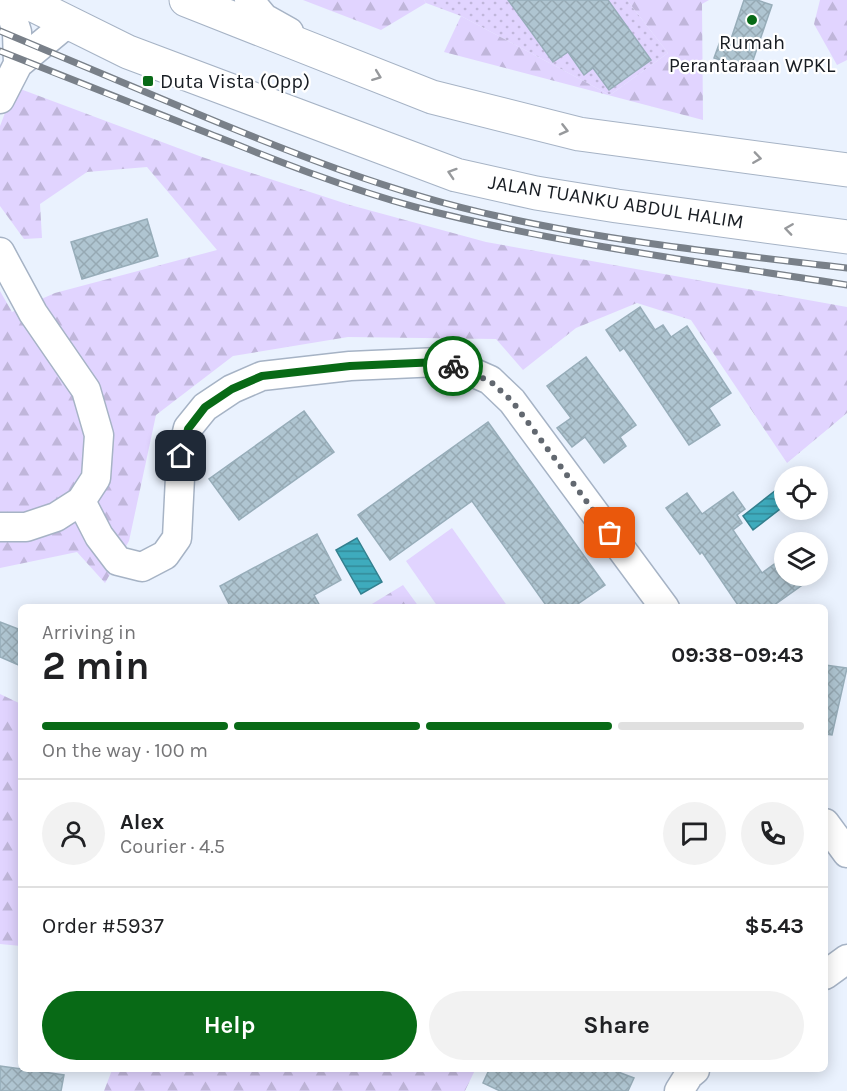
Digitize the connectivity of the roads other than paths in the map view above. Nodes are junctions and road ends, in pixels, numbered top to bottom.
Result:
1 (7, 0) edge
2 (23, 0) edge
3 (186, 0) edge
4 (249, 0) edge
5 (70, 24) junction
6 (341, 62) junction
7 (18, 64) junction
8 (0, 99) edge
9 (847, 170) edge
10 (847, 237) edge
11 (0, 252) edge
12 (81, 501) junction
13 (0, 527) edge
14 (662, 604) edge
15 (828, 827) edge
16 (847, 853) edge
17 (847, 960) edge
18 (828, 973) edge
19 (693, 1072) edge
20 (680, 1091) edge

1 - 7 street
2 - 5 main road, JALAN TUANKU ABDUL HALIM
3 - 6 main road
4 - 6 street
5 - 7 street
10 -> 5 main road, JALAN TUANKU ABDUL HALIM
6 -> 9 main road
7 - 8 street
11 - 12 street
12 - 13 street
12 - 14 street
15 - 16 street
17 - 18 street
19 - 20 street

